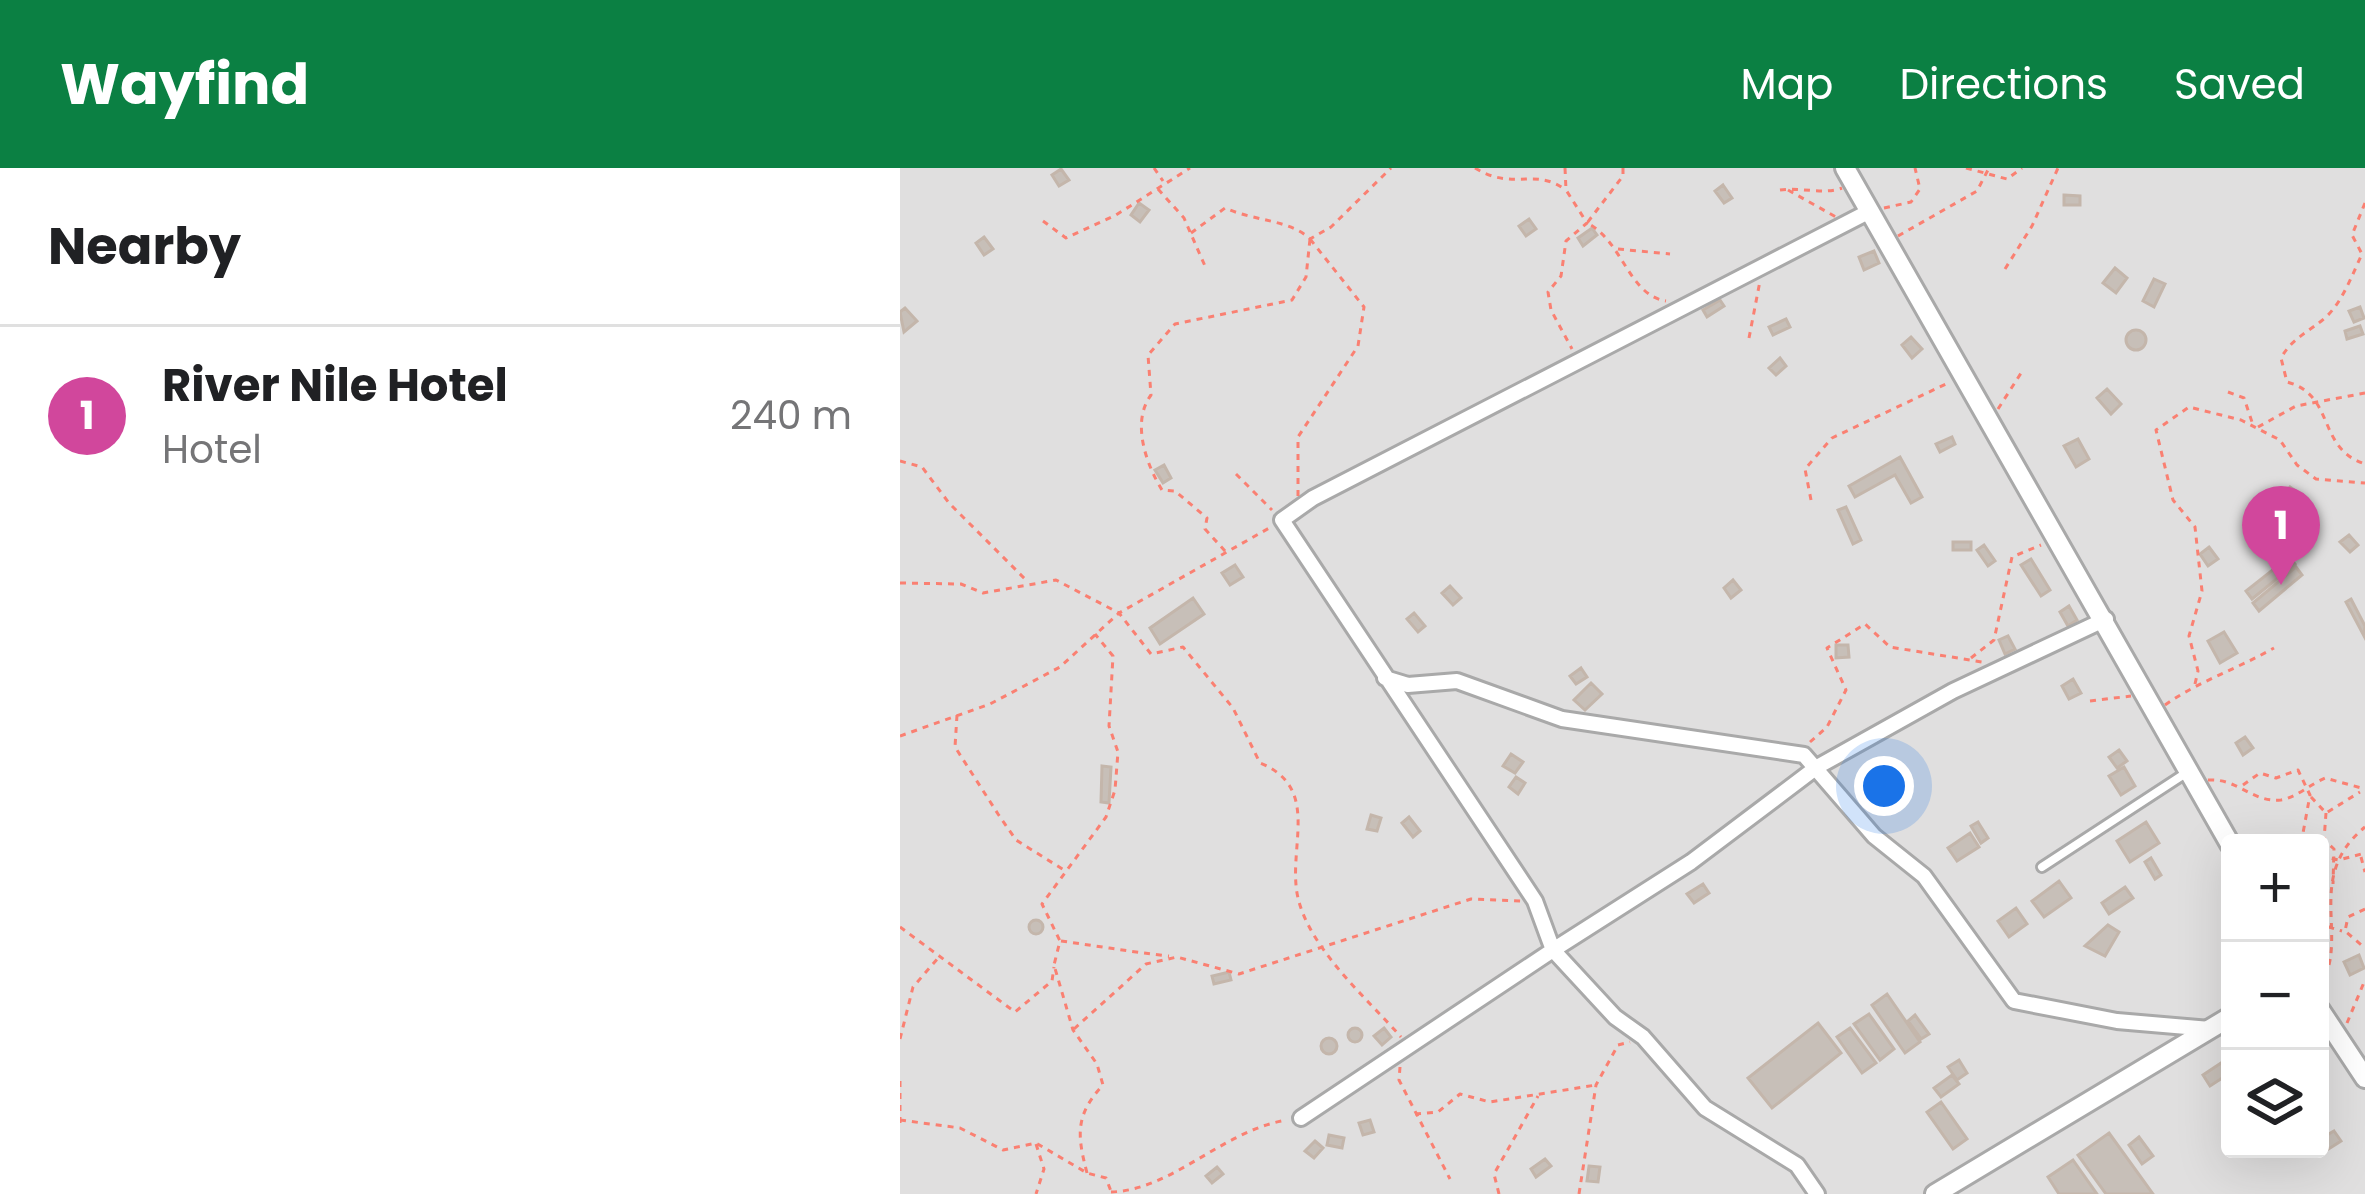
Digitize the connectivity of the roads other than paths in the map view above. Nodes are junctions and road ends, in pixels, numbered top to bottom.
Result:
1 (1848, 174) edge
2 (1870, 211) junction
3 (2106, 619) junction
4 (1385, 678) junction
5 (1817, 767) junction
6 (2192, 775) junction
7 (2224, 834) edge
8 (2042, 867) dead end
9 (1553, 950) junction
10 (2221, 1023) edge
11 (2329, 1024) edge
12 (2210, 1030) junction
13 (2365, 1078) edge
14 (1301, 1118) road end
15 (1817, 1194) edge
16 (1935, 1194) edge

1 - 2 street
2 - 3 street
2 - 4 street
3 - 5 street
3 - 6 street
4 - 5 street
4 - 9 street
5 - 9 street
5 - 12 street
6 - 7 street
6 - 8 lane
9 - 14 street
9 - 15 street
10 - 12 street
11 - 13 street
12 - 16 street

